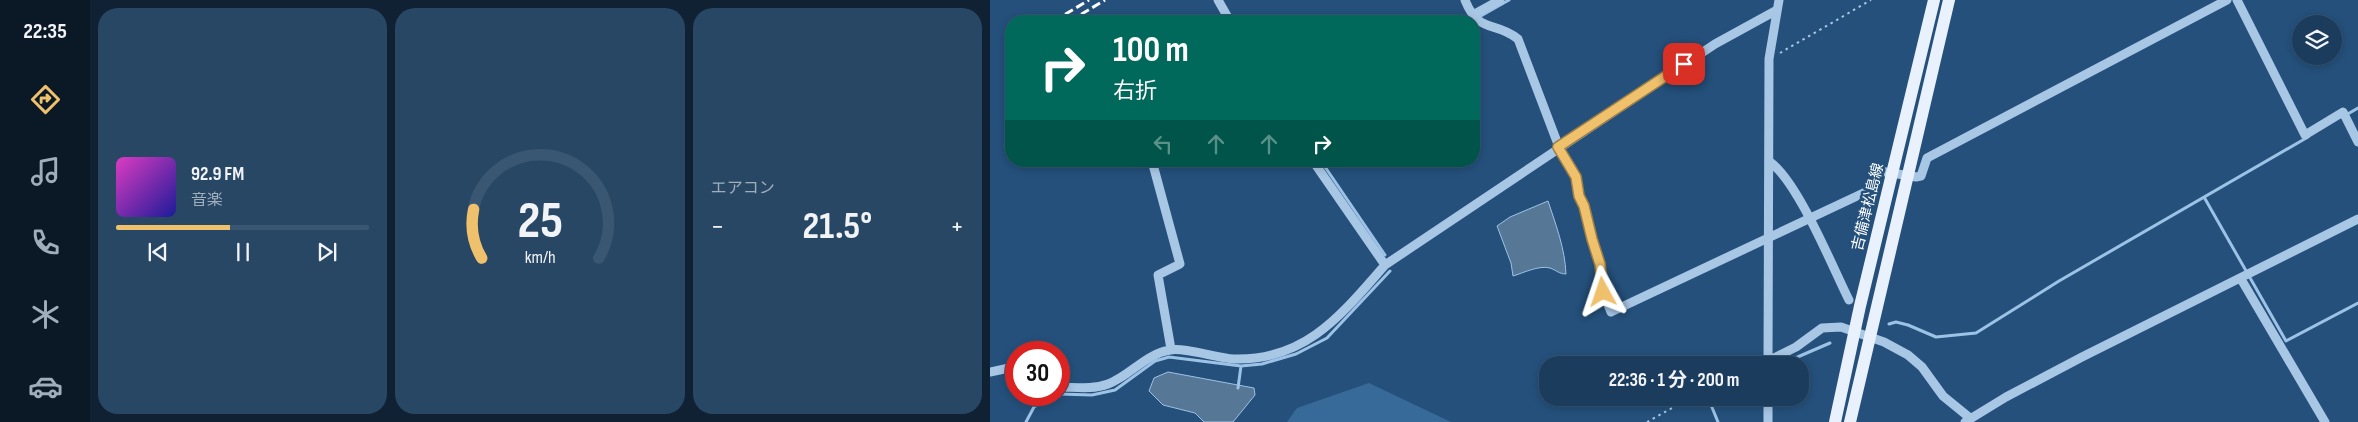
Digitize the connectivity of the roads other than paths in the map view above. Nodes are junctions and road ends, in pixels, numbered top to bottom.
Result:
1 (1218, 0) edge
2 (1465, 0) edge
3 (1500, 0) edge
4 (1779, 0) edge
5 (1934, 0) edge
6 (1949, 0) edge
7 (2227, 0) edge
8 (2237, 0) edge
9 (1777, 10) junction
10 (1227, 15) edge
11 (1473, 15) edge
12 (1479, 15) edge
13 (1480, 20) edge
14 (2358, 142) edge
15 (1558, 147) junction
16 (1770, 162) junction
17 (1154, 167) edge
18 (1317, 167) edge
19 (1893, 172) junction
20 (1908, 176) junction
21 (1809, 218) junction
22 (2358, 219) edge
23 (1768, 239) junction
24 (1385, 265) junction
25 (2246, 276) junction
26 (1849, 300) dead end
27 (1855, 331) junction
28 (1870, 336) junction
29 (1171, 349) junction
30 (1768, 356) edge
31 (1781, 356) edge
32 (1005, 369) edge
33 (990, 372) edge
34 (1070, 387) edge
35 (1768, 406) edge
36 (1968, 420) edge
37 (1768, 422) edge
38 (1835, 422) edge
39 (1850, 422) edge
40 (2325, 422) edge

1 - 10 street
2 - 11 street
3 - 12 street
4 - 9 street
5 - 19 main road, 吉備津松島線
6 - 20 main road, 吉備津松島線
7 - 20 street
8 - 14 street
9 - 15 street
9 - 16 street
13 - 15 street
15 - 23 street
15 - 24 street
16 - 21 street
16 - 23 street
17 - 29 street
18 - 24 street
19 - 20 street
19 - 21 street
19 - 27 main road, 吉備津松島線
20 - 28 main road, 吉備津松島線
21 - 23 street
21 - 26 street
22 - 25 street
23 - 30 street
24 - 29 street
25 - 36 street
25 - 40 street
27 - 28 street
27 - 31 street
27 - 38 main road, 吉備津松島線
28 - 36 street
28 - 39 main road, 吉備津松島線
29 - 34 street
32 - 33 street
35 - 37 street

